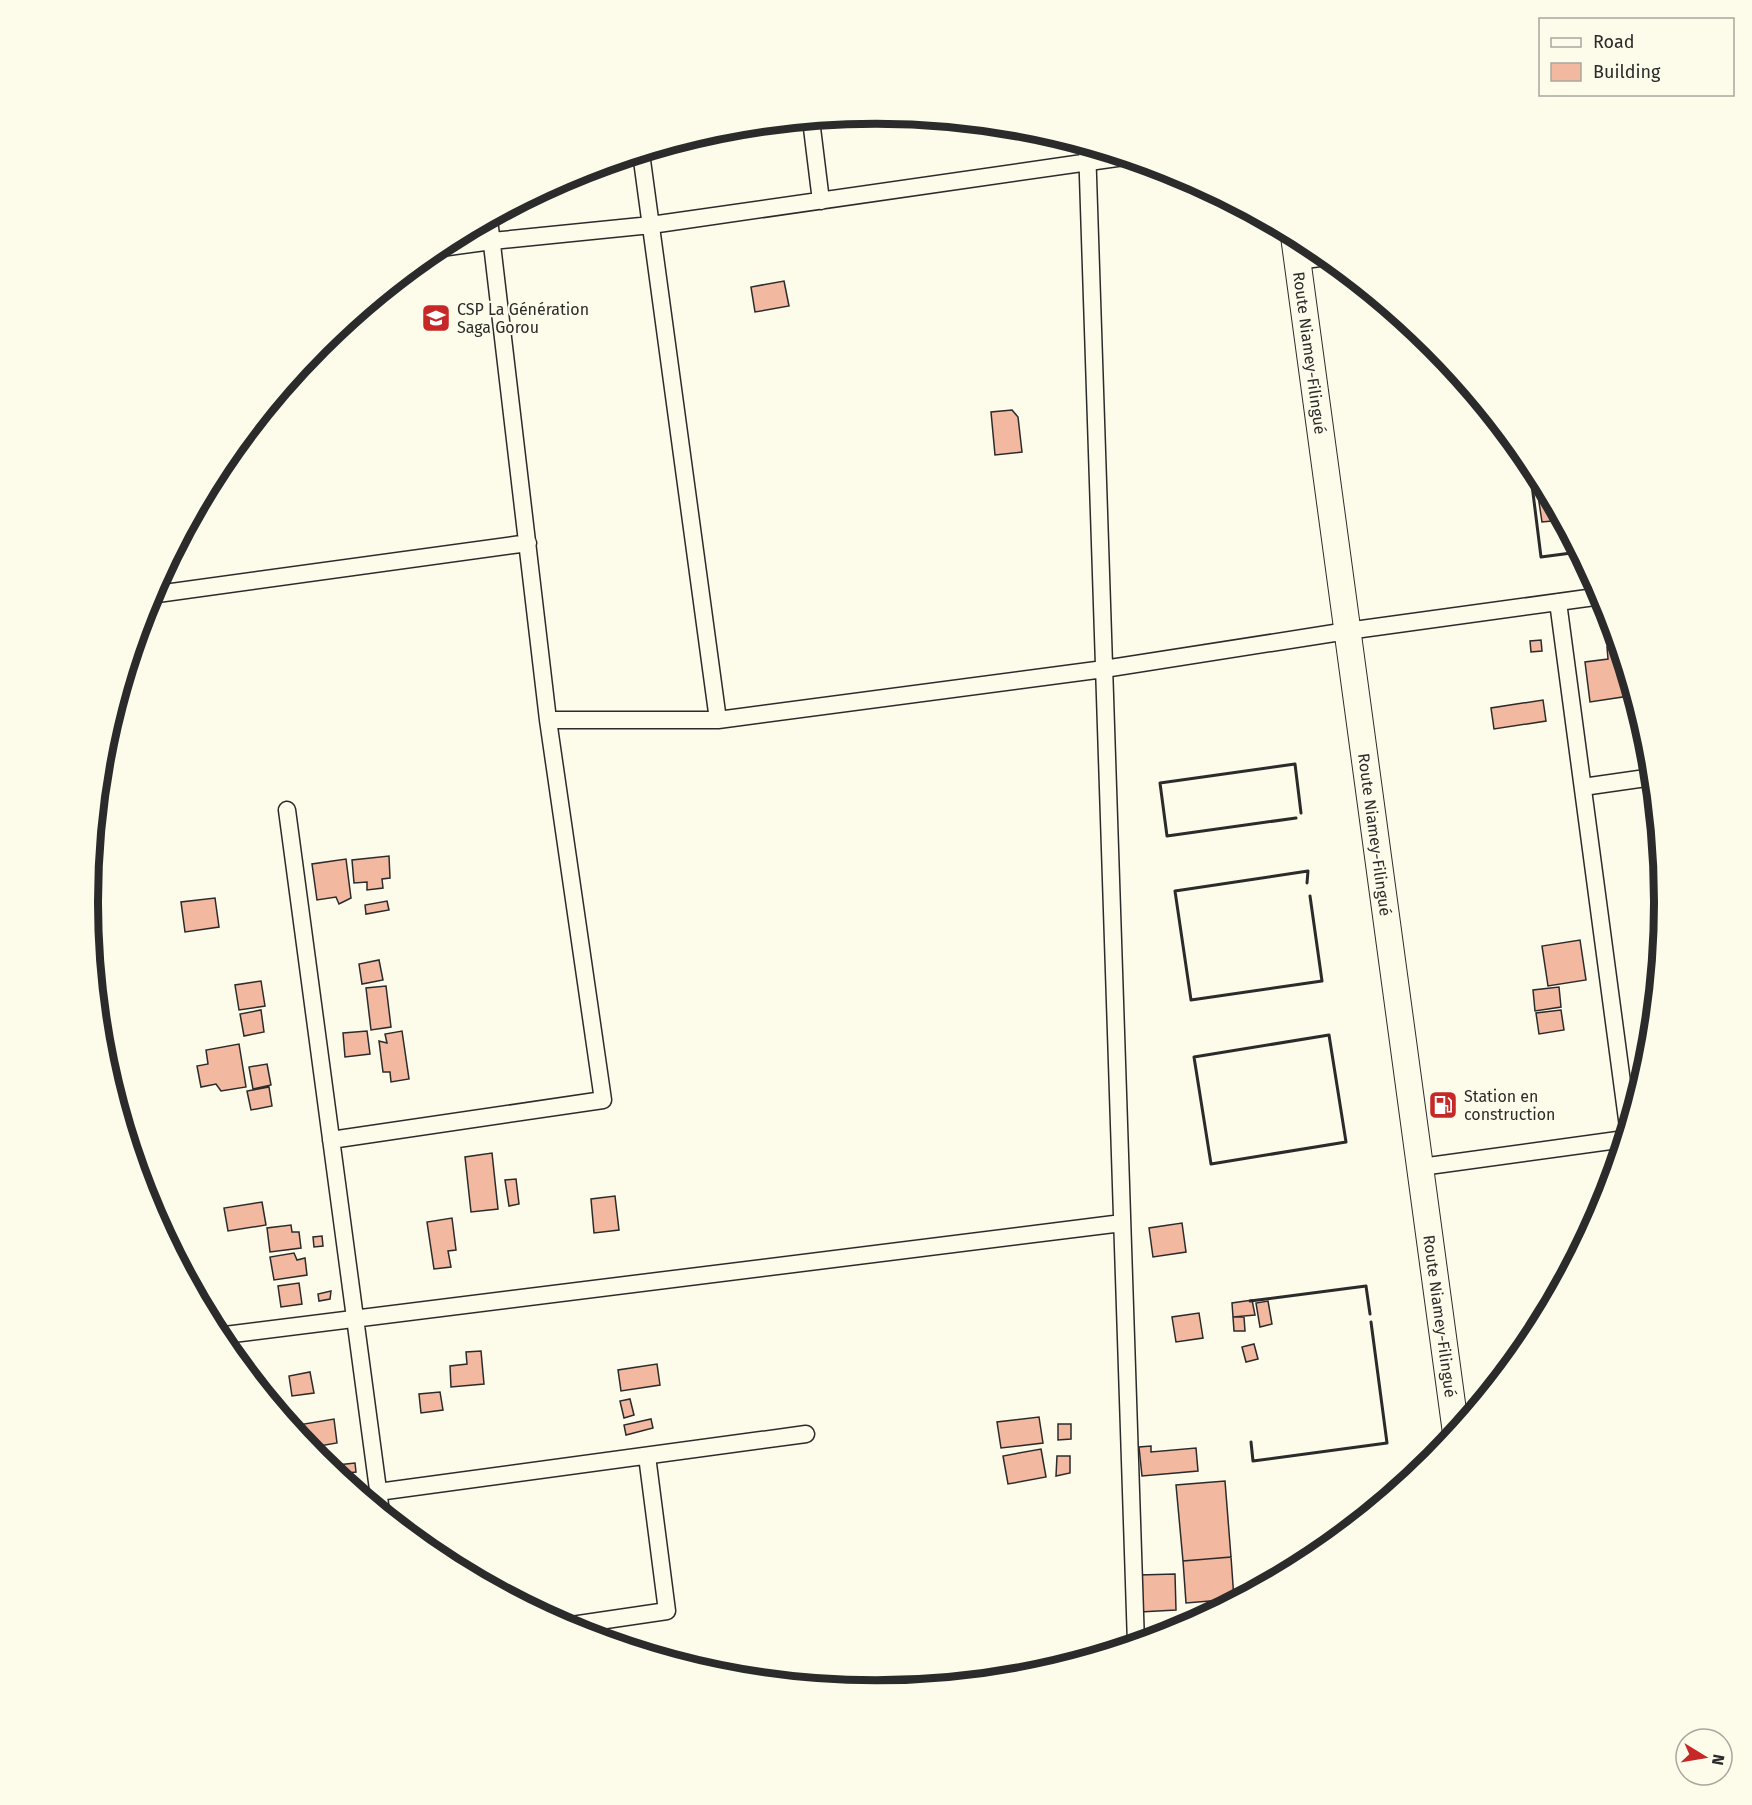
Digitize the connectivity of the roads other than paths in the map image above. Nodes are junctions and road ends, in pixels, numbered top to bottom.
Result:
1 (812, 127) edge
2 (1087, 154) edge
3 (642, 160) edge
4 (821, 201) junction
5 (651, 225) junction
6 (490, 226) edge
7 (492, 241) junction
8 (458, 246) edge
9 (1296, 247) edge
10 (1314, 259) edge
11 (1298, 261) junction
12 (528, 543) junction
13 (162, 593) edge
14 (1592, 597) edge
15 (1558, 602) junction
16 (1347, 631) junction
17 (1104, 669) junction
18 (548, 720) junction
19 (718, 720) junction
20 (1644, 778) edge
21 (1583, 787) junction
22 (287, 810) dead end
23 (1626, 1111) edge
24 (331, 1140) junction
25 (1617, 1140) edge
26 (1421, 1167) junction
27 (1122, 1223) junction
28 (355, 1319) junction
29 (229, 1335) edge
30 (1455, 1423) edge
31 (806, 1434) dead end
32 (647, 1456) junction
33 (378, 1492) junction
34 (379, 1501) edge
35 (582, 1624) edge
36 (1136, 1636) edge

1 - 4 street
2 - 4 street
2 - 17 street
3 - 5 street
4 - 5 street
5 - 7 street
5 - 19 street
6 - 7 street
7 - 8 street
7 - 12 street
9 - 11 main road, Route Niamey-Filingué
10 - 11 street
11 - 16 main road, Route Niamey-Filingué
12 - 13 street
12 - 18 street
14 - 15 street
15 - 16 street
15 - 21 street
16 - 17 street
16 - 26 main road, Route Niamey-Filingué
17 - 19 street
17 - 27 street
18 - 19 street
18 - 24 street
20 - 21 street
21 - 23 street
22 - 24 street
24 - 28 street
25 - 26 street
26 - 30 main road, Route Niamey-Filingué
27 - 28 street
27 - 36 street
28 - 29 street
28 - 33 street
31 - 32 street
32 - 33 street
32 - 35 street
33 - 34 street

